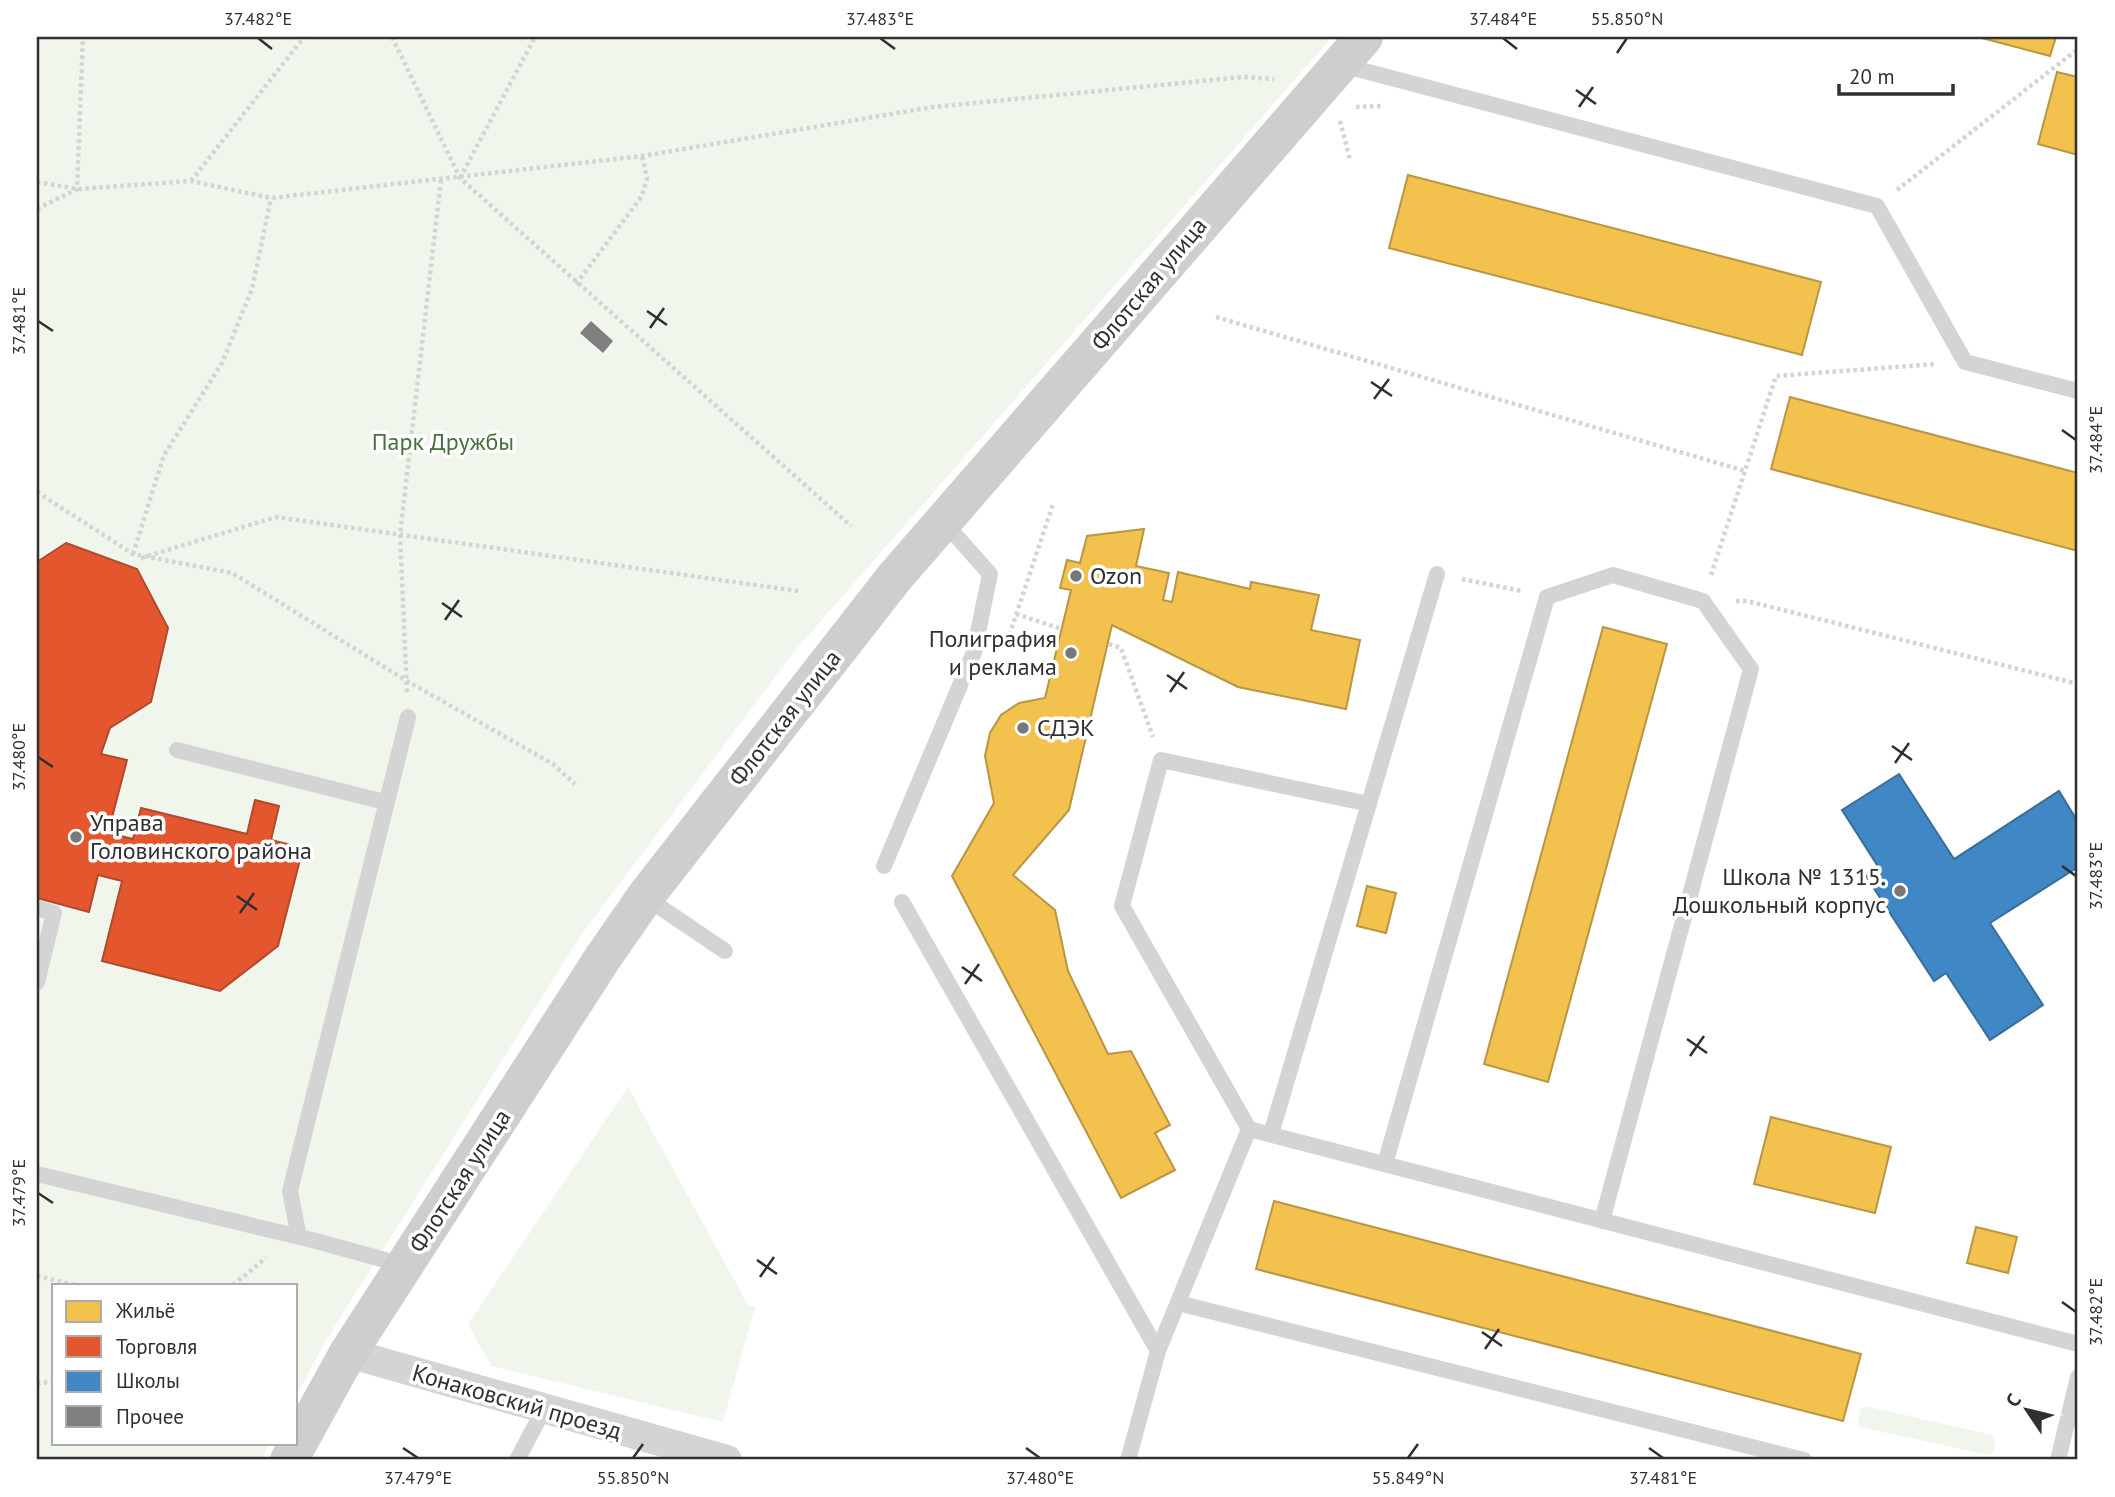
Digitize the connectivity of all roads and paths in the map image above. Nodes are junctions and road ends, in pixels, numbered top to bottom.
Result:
1 (83, 37) edge
2 (304, 37) edge
3 (392, 37) edge
4 (535, 37) edge
5 (2078, 49) edge
6 (1351, 51) edge
7 (1281, 80) dead end
8 (1385, 106) dead end
9 (1337, 107) dead end
10 (1349, 107) dead end
11 (642, 156) junction
12 (1350, 160) dead end
13 (460, 178) junction
14 (441, 180) junction
15 (191, 181) junction
16 (37, 183) edge
17 (77, 190) junction
18 (271, 198) junction
19 (1877, 205) junction
20 (37, 209) edge
21 (576, 284) junction
22 (1216, 317) dead end
23 (1965, 362) junction
24 (2078, 391) edge
25 (1745, 471) junction
26 (37, 492) edge
27 (1053, 504) dead end
28 (942, 520) junction
29 (851, 526) dead end
30 (400, 535) junction
31 (133, 554) junction
32 (141, 558) junction
33 (1437, 574) joint
34 (798, 591) dead end
35 (1547, 597) junction
36 (1703, 601) junction
37 (1016, 614) junction
38 (1062, 629) dead end
39 (1010, 637) dead end
40 (1109, 644) dead end
41 (407, 681) junction
42 (2078, 684) edge
43 (408, 717) joint
44 (177, 750) dead end
45 (1161, 760) junction
46 (575, 784) dead end
47 (385, 802) junction
48 (1368, 804) junction
49 (884, 866) dead end
50 (645, 897) junction
51 (902, 902) dead end
52 (37, 908) edge
53 (725, 951) dead end
54 (37, 982) edge
55 (1249, 1129) junction
56 (1270, 1134) junction
57 (1385, 1164) junction
58 (37, 1174) edge
59 (1602, 1221) junction
60 (299, 1237) junction
61 (274, 1251) dead end
62 (406, 1266) junction
63 (37, 1276) edge
64 (70, 1284) edge
65 (234, 1284) edge
66 (1178, 1303) junction
67 (2078, 1344) edge
68 (1158, 1351) junction
69 (348, 1353) junction
70 (2078, 1377) edge
71 (544, 1409) junction
72 (298, 1444) edge
73 (298, 1444) edge
74 (289, 1460) edge
75 (517, 1460) edge
76 (727, 1460) edge
77 (1128, 1460) edge
78 (1804, 1460) edge
79 (2058, 1460) edge

1 - 17 path
2 - 15 path
3 - 13 path
4 - 13 path
5 - 19 path
6 - 19 lane
6 - 28 street, Флотская улица
7 - 11 path
8 - 10 path
9 - 12 path
11 - 13 path
11 - 21 path
13 - 14 path
13 - 21 path
14 - 18 path
14 - 30 path
15 - 17 path
15 - 18 path
16 - 17 path
17 - 20 path
18 - 31 path
19 - 23 lane
21 - 29 path
22 - 25 path
23 - 24 lane
23 - 25 path
25 - 36 path
26 - 31 path
27 - 37 path
28 - 49 lane
28 - 50 street, Флотская улица
30 - 32 path
30 - 34 path
30 - 41 path
31 - 32 path
32 - 41 path
33 - 35 path
33 - 48 lane
35 - 36 lane
35 - 57 lane
36 - 42 path
36 - 59 lane
37 - 38 path
37 - 39 path
40 - 45 path
41 - 43 path
41 - 46 path
43 - 47 lane
44 - 47 lane
45 - 48 lane
45 - 55 lane
47 - 60 lane
48 - 56 lane
50 - 53 lane
50 - 62 street, Флотская улица
51 - 68 lane
52 - 54 lane
55 - 56 lane
55 - 66 lane
56 - 57 lane
57 - 59 lane
58 - 60 lane
59 - 67 lane
60 - 62 lane
61 - 65 path
62 - 69 street, Флотская улица
63 - 64 path
66 - 68 lane
66 - 78 lane
68 - 77 lane
69 - 71 street, Конаковский проезд
69 - 73 street, Флотская улица
70 - 79 lane
71 - 75 lane
71 - 76 street, Конаковский проезд
72 - 74 street, Флотская улица

